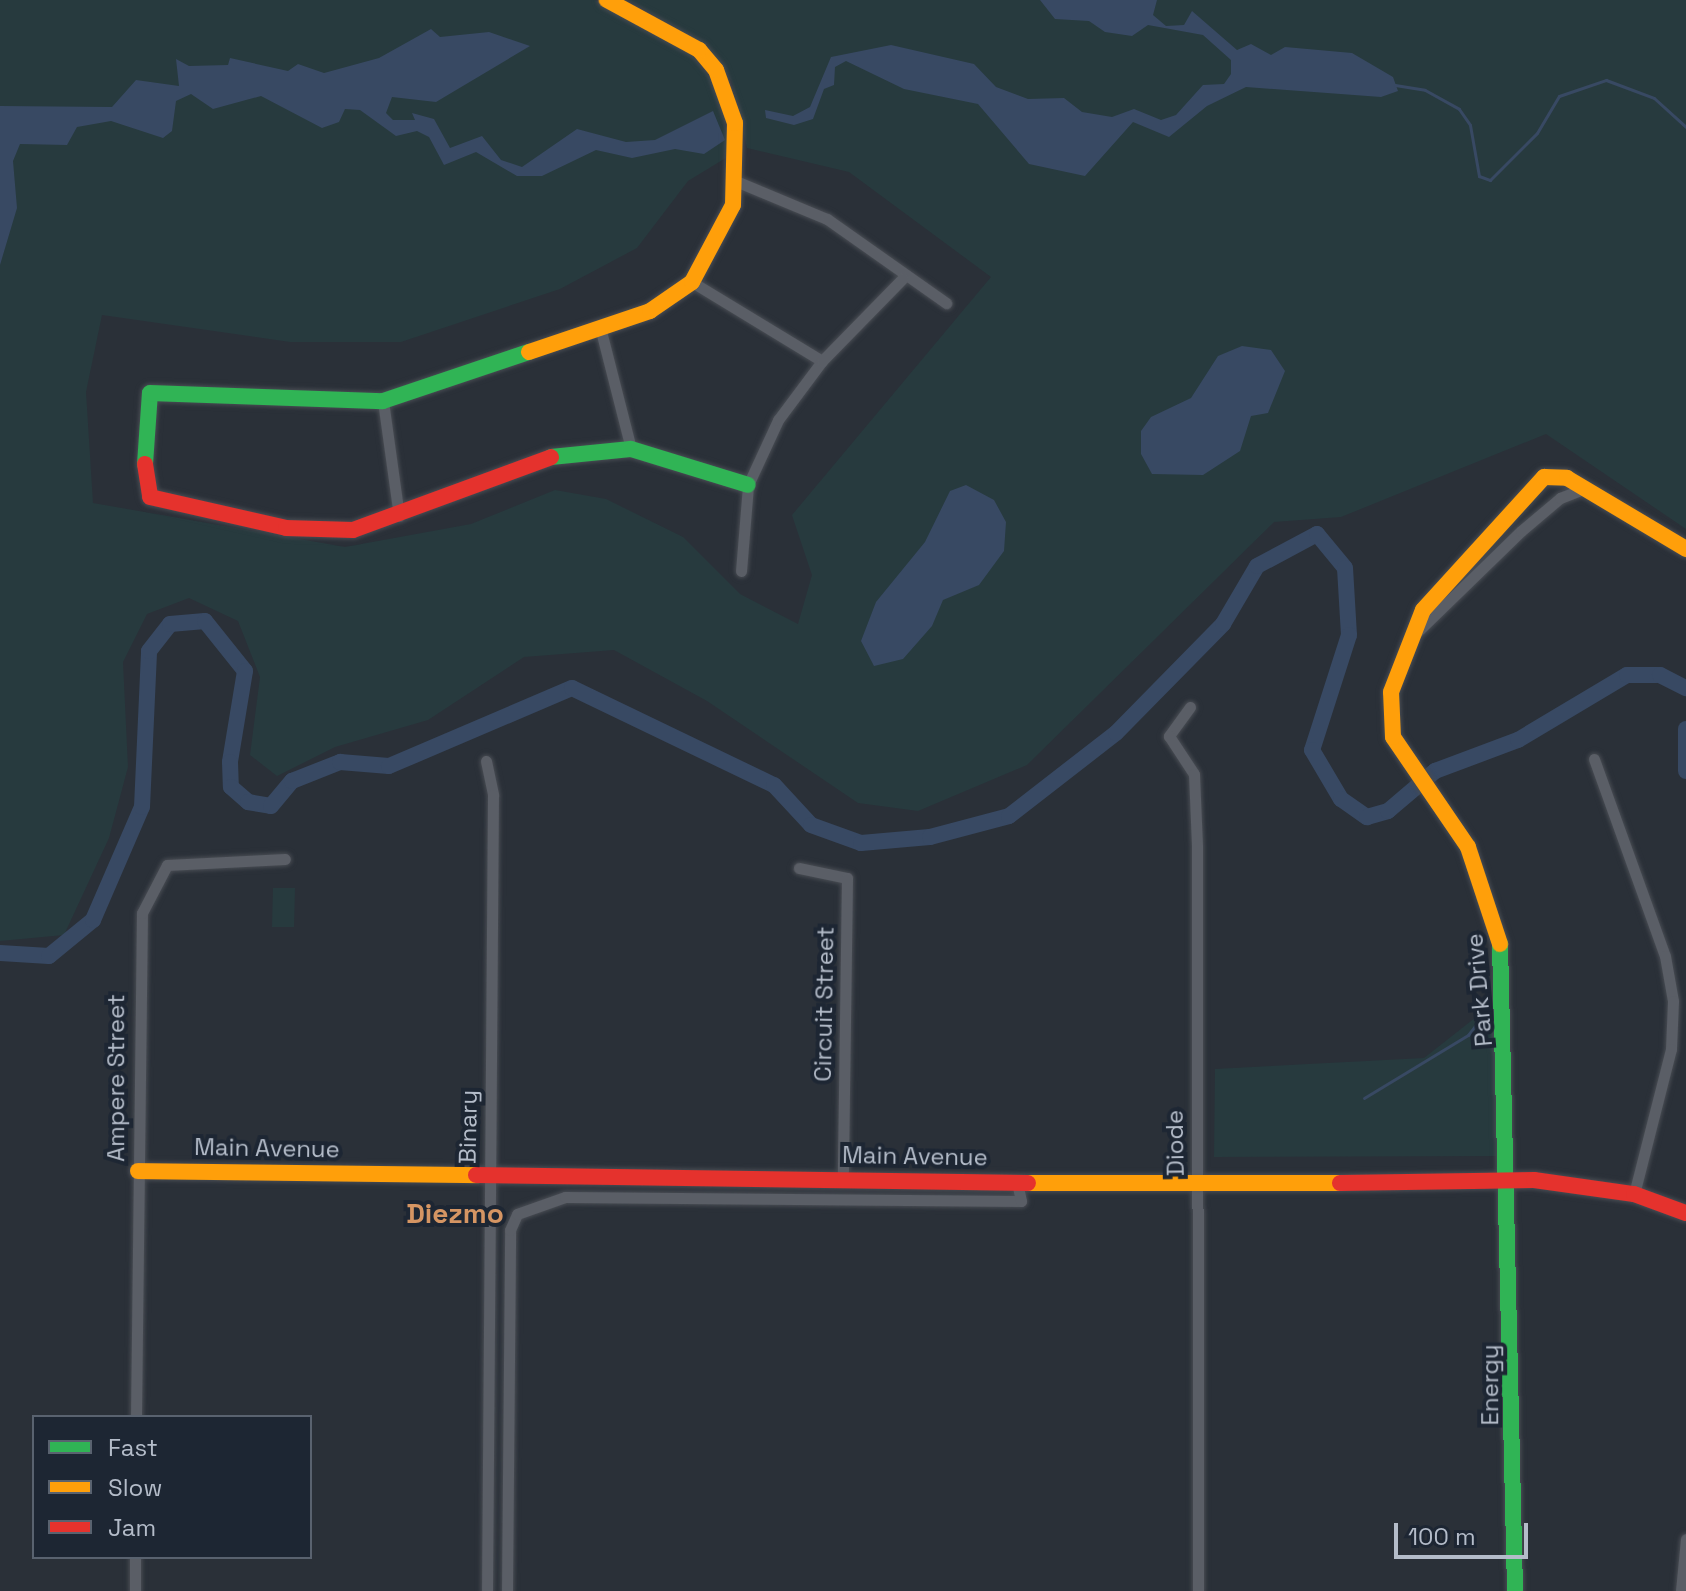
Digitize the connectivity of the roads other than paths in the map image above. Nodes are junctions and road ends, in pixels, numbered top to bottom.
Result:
1 (607, 0) edge
2 (738, 182) junction
3 (903, 278) junction
4 (692, 282) junction
5 (946, 303) dead end
6 (600, 327) junction
7 (822, 361) junction
8 (383, 401) junction
9 (631, 449) junction
10 (1544, 477) junction
11 (748, 485) junction
12 (1586, 488) junction
13 (1560, 498) junction
14 (1510, 508) junction
15 (399, 516) junction
16 (1521, 531) junction
17 (1686, 549) edge
18 (741, 571) dead end
19 (1412, 636) junction
20 (1190, 707) dead end
21 (1594, 759) dead end
22 (486, 761) dead end
23 (285, 859) dead end
24 (799, 868) dead end
25 (138, 1171) junction
26 (489, 1175) junction
27 (843, 1180) junction
28 (1511, 1180) junction
29 (1017, 1182) junction
30 (1198, 1185) junction
31 (1634, 1194) junction
32 (1686, 1213) edge
33 (136, 1415) edge
34 (1686, 1539) edge
35 (135, 1559) edge
36 (135, 1591) edge
37 (487, 1591) edge
38 (507, 1591) edge
39 (1198, 1591) edge
40 (1515, 1591) edge
41 (1681, 1591) edge

1 - 2 street
2 - 3 street
2 - 4 street
3 - 5 street
3 - 7 street
4 - 6 street
4 - 7 street
6 - 8 street
6 - 9 street
7 - 11 street
8 - 15 street
8 - 15 street
9 - 11 street
9 - 15 street
10 - 12 street
10 - 13 street
10 - 14 street, Park Drive
11 - 18 street
12 - 13 street, Park Drive
12 - 17 street
13 - 16 street, Park Drive
14 - 16 street
14 - 19 street, Park Drive
16 - 19 street, Park Drive
19 - 28 street, Park Drive
20 - 30 street, Diode
21 - 31 street
22 - 26 street, Binary
23 - 25 street, Ampere Street
24 - 27 street, Circuit Street
25 - 26 street, Main Avenue
25 - 33 street, Ampere Street
26 - 27 street, Main Avenue
26 - 37 street, Binary
27 - 29 street, Main Avenue
28 - 30 street, Main Avenue
28 - 31 street, Main Avenue
28 - 40 street, Energy
29 - 30 street, Main Avenue
29 - 38 street
30 - 39 street, Diode
31 - 32 street, Main Avenue
34 - 41 street
35 - 36 street

